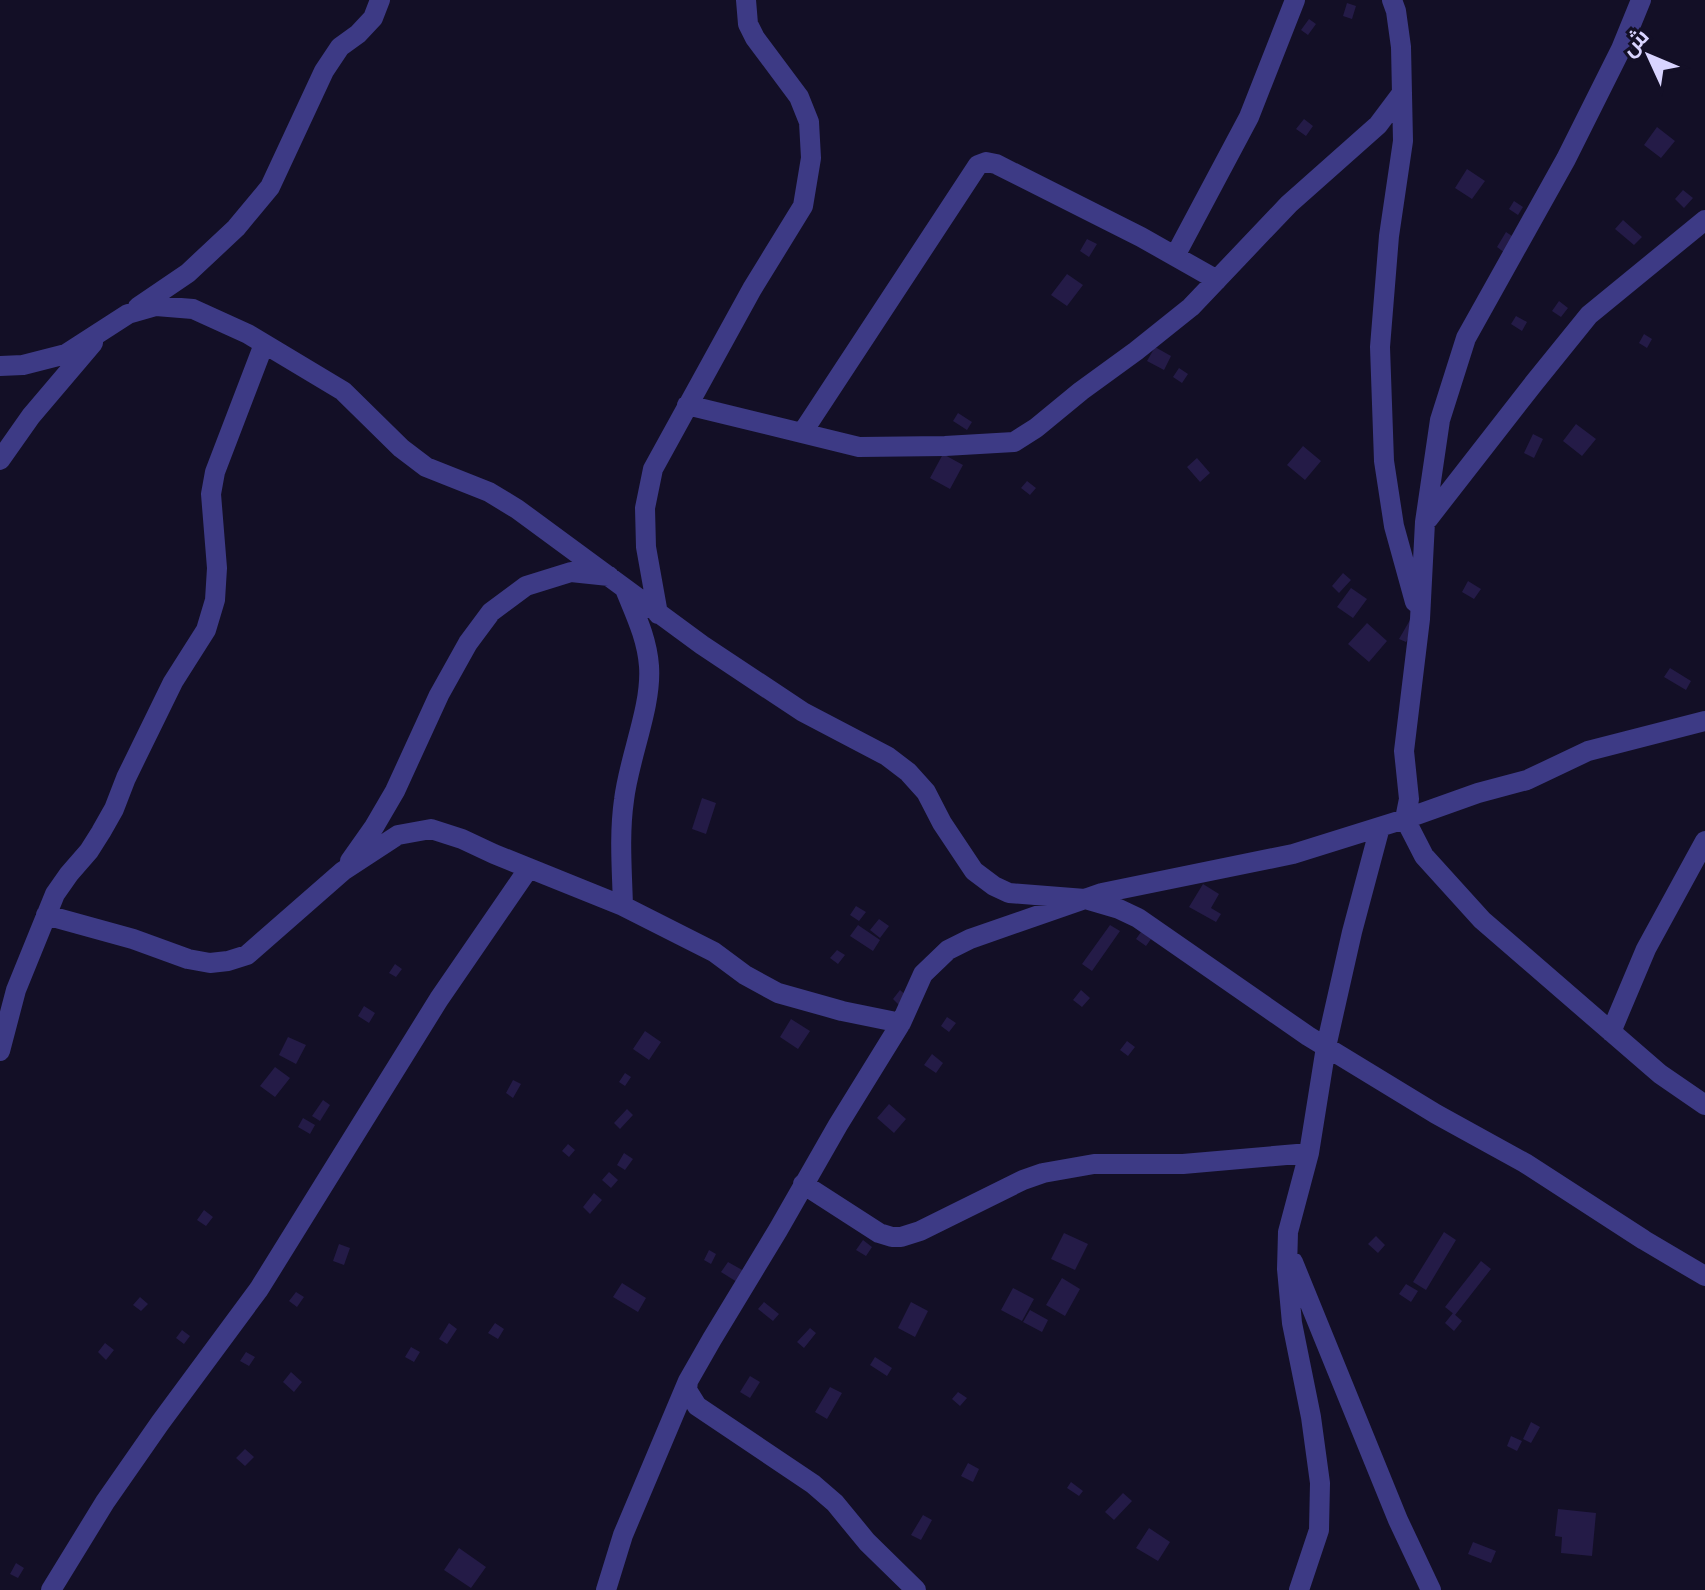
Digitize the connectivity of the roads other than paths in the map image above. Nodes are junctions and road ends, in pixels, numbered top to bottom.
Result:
1 (380, 0) edge
2 (746, 0) edge
3 (1295, 0) edge
4 (1392, 0) edge
5 (1641, 0) edge
6 (1402, 93) junction
7 (1705, 220) edge
8 (1175, 256) junction
9 (1217, 280) junction
10 (128, 314) junction
11 (103, 331) junction
12 (264, 344) junction
13 (0, 366) edge
14 (687, 405) junction
15 (802, 433) junction
16 (0, 460) edge
17 (1425, 522) junction
18 (617, 582) junction
19 (658, 614) junction
20 (1420, 619) junction
21 (1705, 721) edge
22 (1405, 819) junction
23 (1380, 827) junction
24 (1705, 841) edge
25 (529, 868) junction
26 (343, 871) junction
27 (1085, 899) junction
28 (623, 906) junction
29 (46, 915) junction
30 (901, 1023) junction
31 (1611, 1032) junction
32 (1326, 1047) junction
33 (0, 1051) edge
34 (1705, 1105) edge
35 (1309, 1153) junction
36 (803, 1184) junction
37 (1288, 1248) junction
38 (1705, 1276) edge
39 (688, 1381) junction
40 (51, 1590) edge
41 (606, 1590) edge
42 (916, 1590) edge
43 (1299, 1590) edge
44 (1431, 1590) edge

1 - 10 street
2 - 14 street
3 - 8 street
4 - 6 street
5 - 17 street
6 - 9 street
6 - 20 street
7 - 17 street
8 - 9 street
8 - 15 street
9 - 15 street
10 - 11 street
10 - 12 street
11 - 13 street
11 - 16 street
12 - 18 street
12 - 29 street
14 - 15 street
14 - 19 street
17 - 20 street
18 - 19 street
18 - 26 street
18 - 28 street
19 - 27 street
20 - 22 street
21 - 22 street
22 - 23 street
22 - 31 street
23 - 27 street
23 - 32 street
24 - 31 street
25 - 26 street
25 - 28 street
25 - 40 street
26 - 29 street
27 - 30 street
27 - 32 street
28 - 30 street
29 - 33 street
30 - 36 street
31 - 34 street
32 - 35 street
32 - 38 street
35 - 36 street
35 - 37 street
36 - 39 street
37 - 43 street
37 - 44 street
39 - 41 street
39 - 42 street

